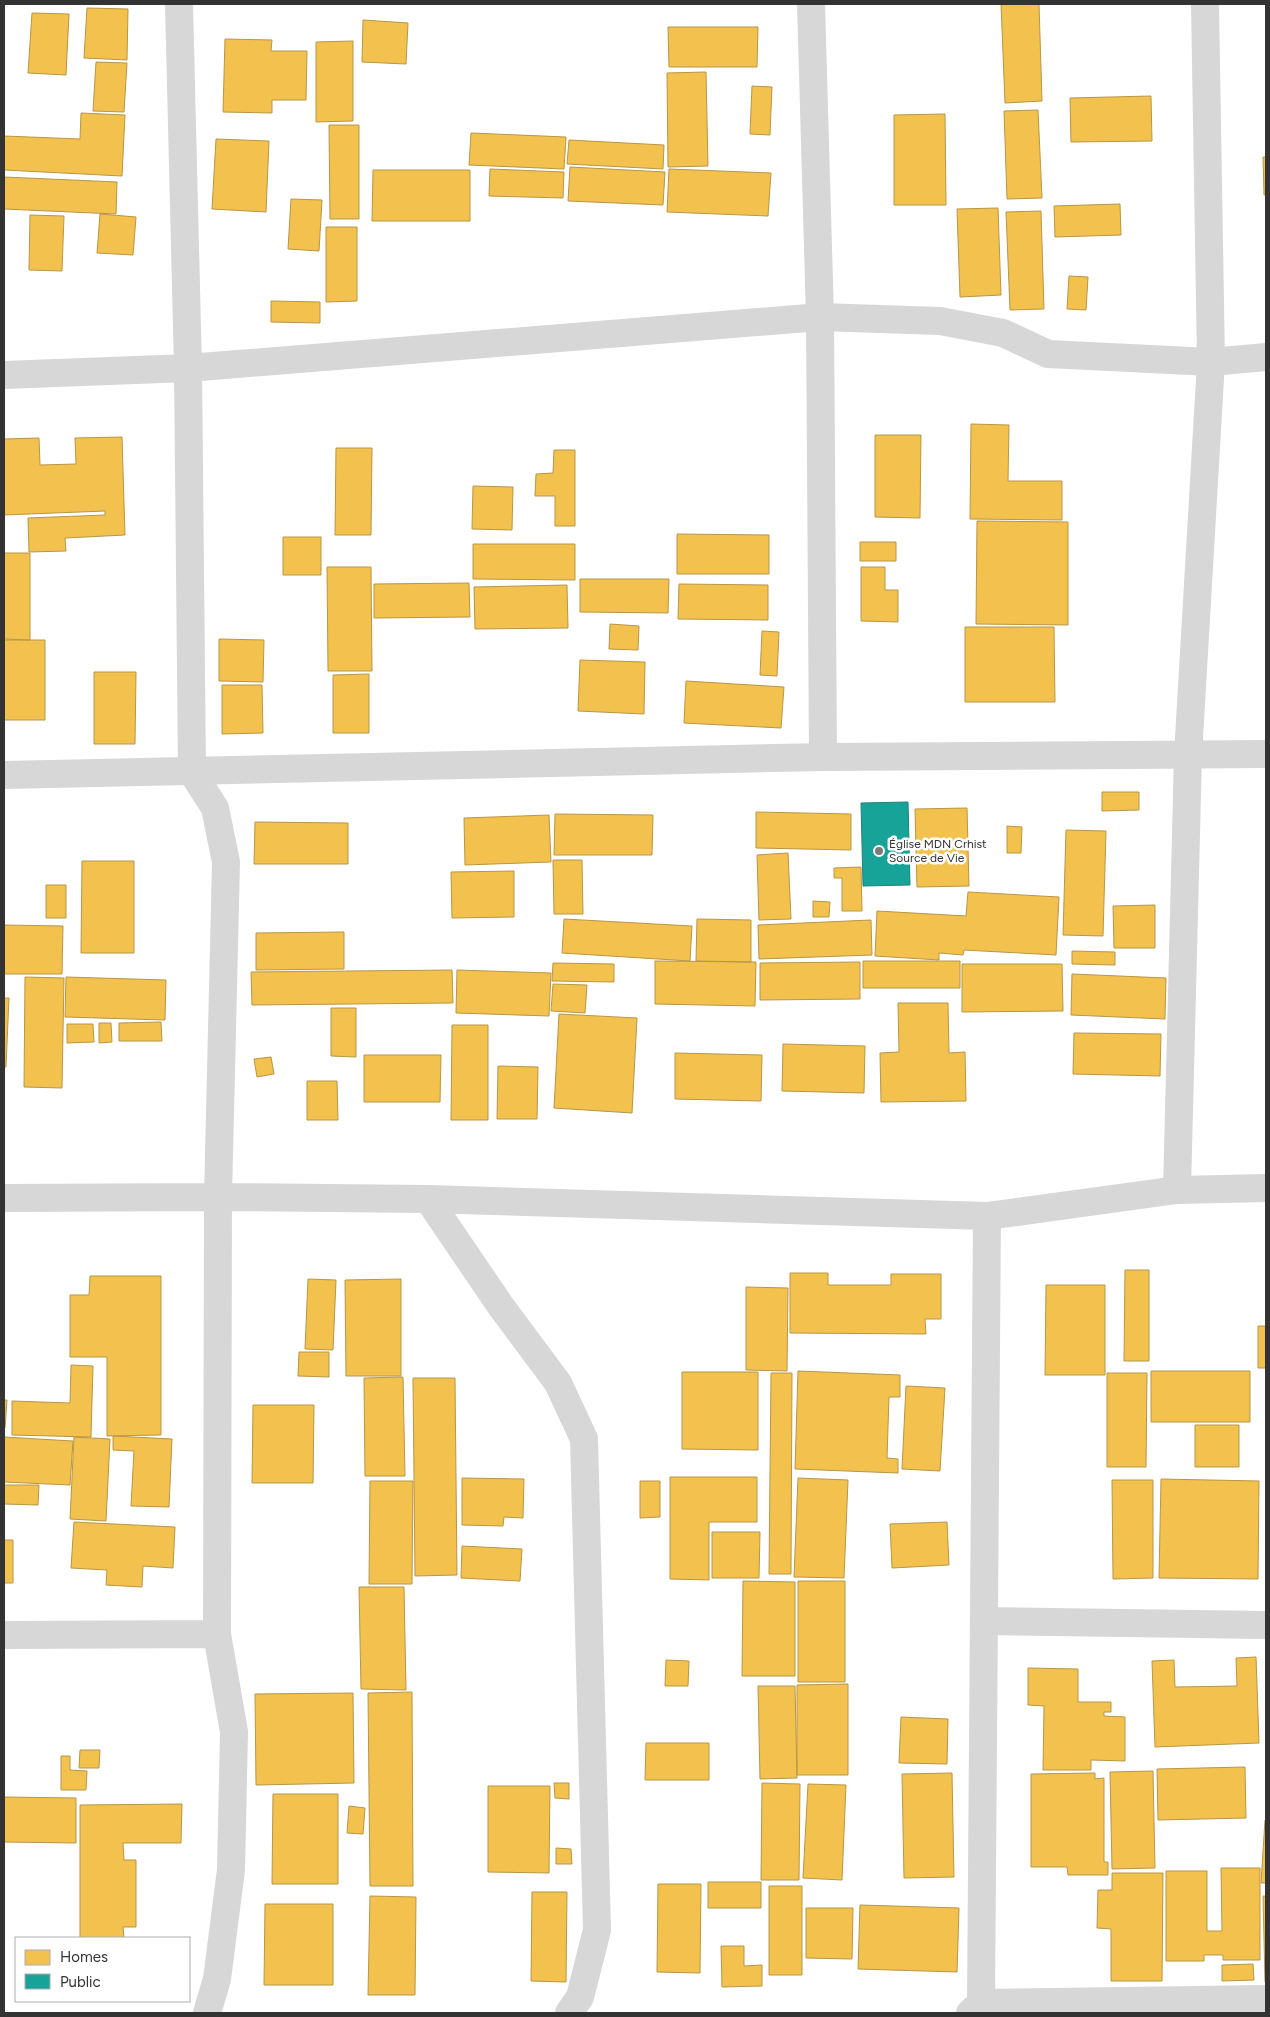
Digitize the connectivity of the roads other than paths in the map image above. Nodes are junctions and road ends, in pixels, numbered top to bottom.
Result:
1 (179, 4) edge
2 (811, 4) edge
3 (1205, 4) edge
4 (820, 317) junction
5 (1266, 357) edge
6 (1211, 362) junction
7 (188, 368) junction
8 (4, 374) edge
9 (1266, 754) edge
10 (1188, 755) junction
11 (823, 757) junction
12 (192, 772) junction
13 (4, 775) edge
14 (1266, 1188) edge
15 (1177, 1190) junction
16 (218, 1197) junction
17 (4, 1198) edge
18 (428, 1199) junction
19 (987, 1216) junction
20 (984, 1621) junction
21 (1266, 1625) edge
22 (217, 1634) junction
23 (4, 1635) edge
24 (1266, 1999) edge
25 (975, 2008) edge
26 (207, 2013) edge
27 (570, 2013) edge

1 - 7 street
2 - 4 street
3 - 6 street
4 - 6 street
4 - 7 street
4 - 11 street
5 - 6 street
6 - 10 street
7 - 8 street
7 - 12 street
9 - 10 street
10 - 11 street
10 - 15 street
11 - 12 street
12 - 13 street
12 - 16 street
14 - 15 street
15 - 19 street
16 - 17 street
16 - 18 street
16 - 22 street
18 - 19 street
18 - 27 street
19 - 20 street
20 - 21 street
20 - 25 street
22 - 23 street
22 - 26 street
24 - 25 street

